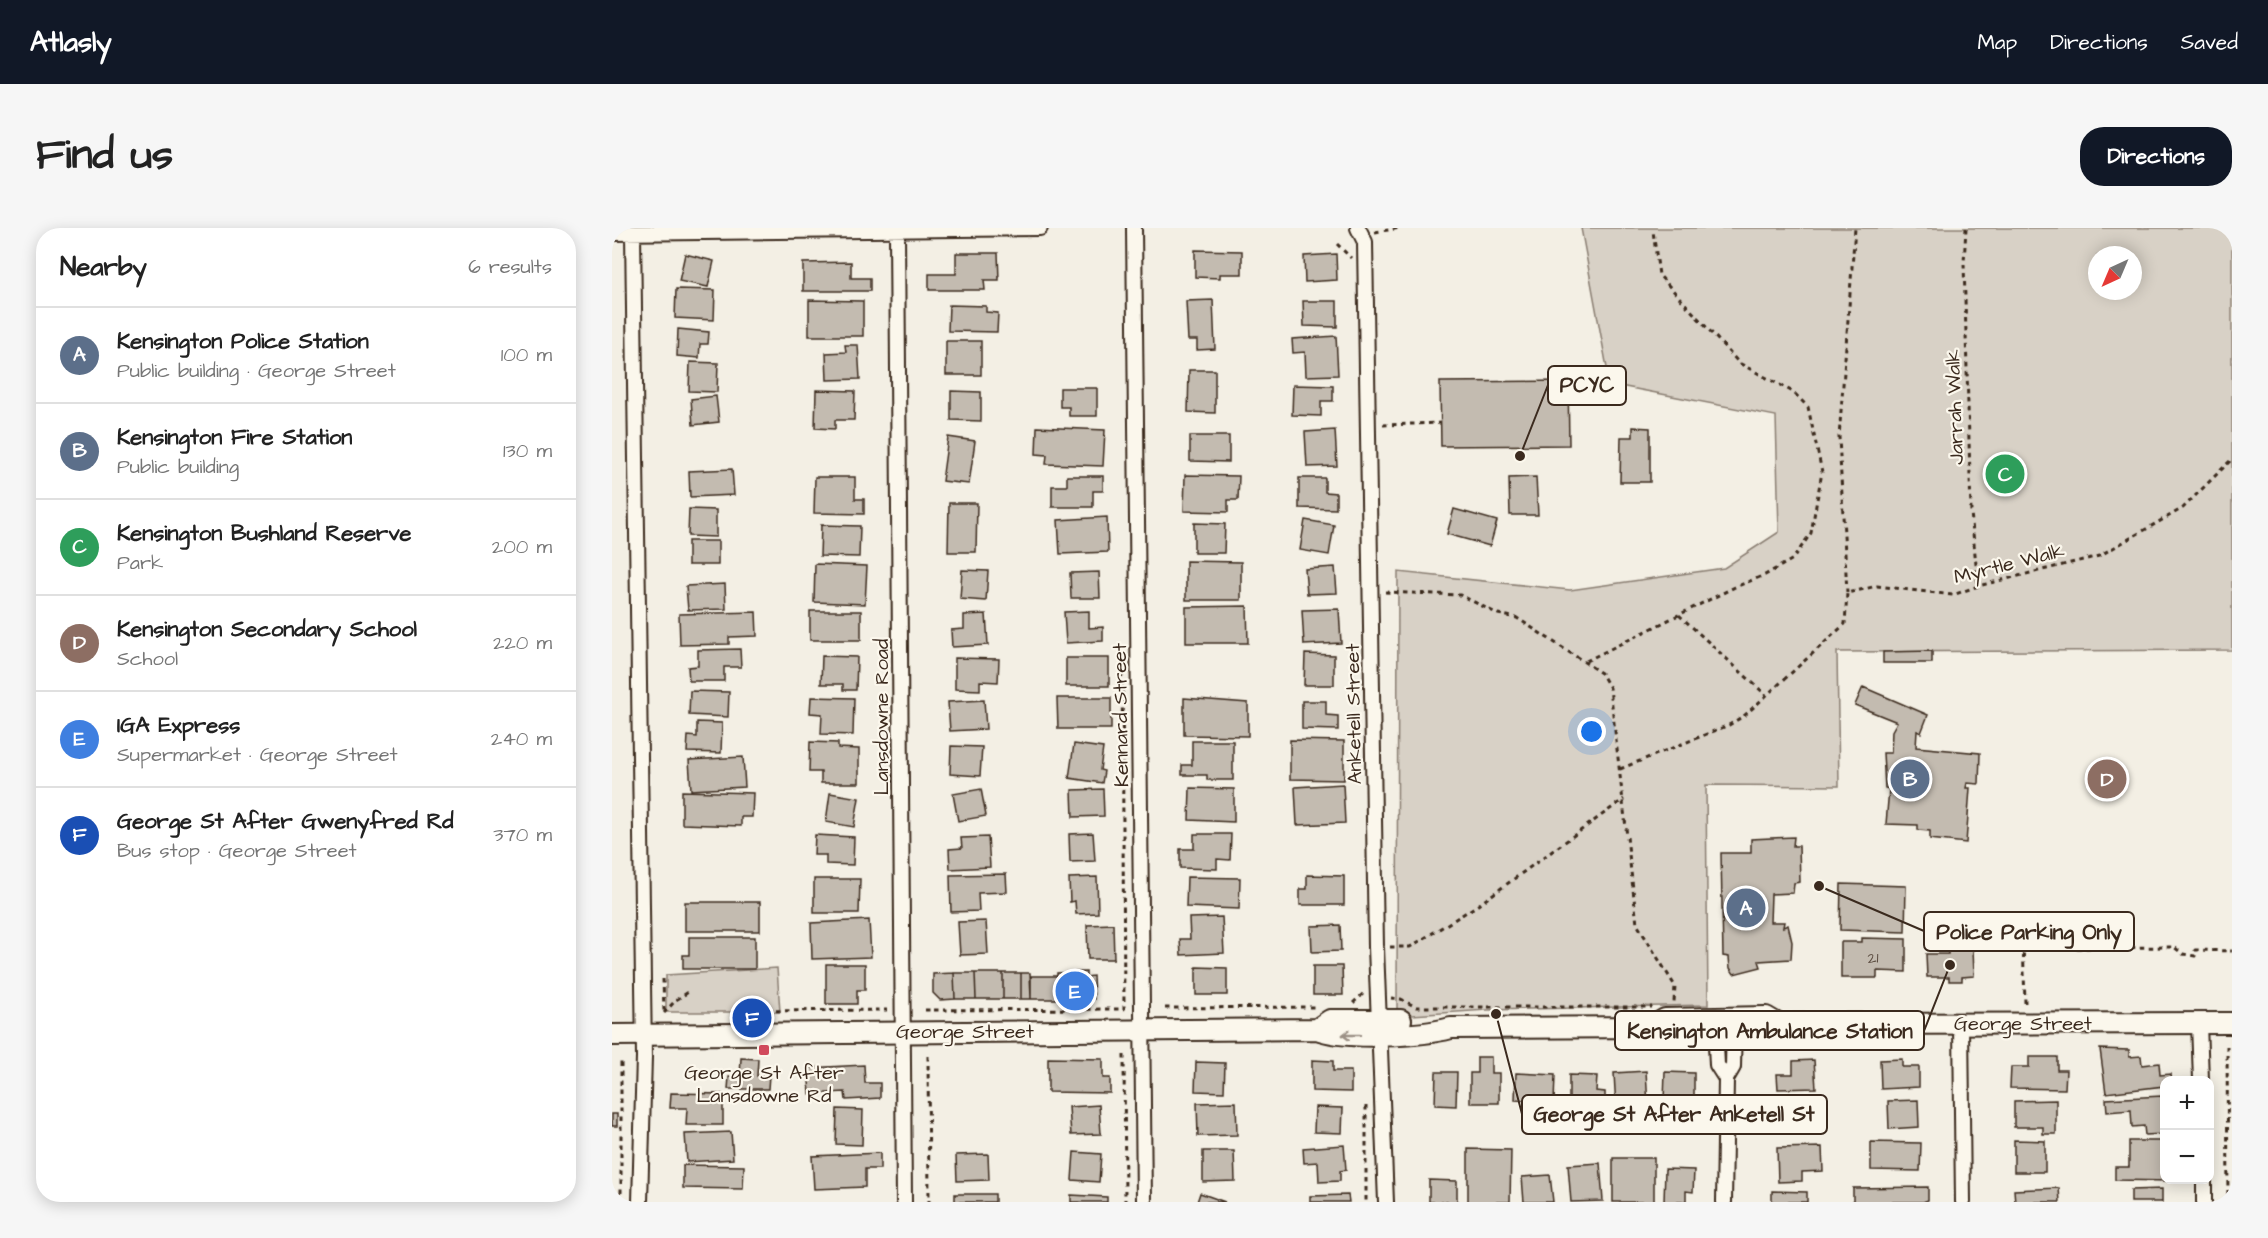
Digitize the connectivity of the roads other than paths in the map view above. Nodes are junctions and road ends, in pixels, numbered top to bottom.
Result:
1 (1040, 228) edge
2 (1134, 228) edge
3 (897, 231) junction
4 (1359, 231) edge
5 (612, 233) edge
6 (633, 233) junction
7 (1961, 1023) junction
8 (2199, 1023) junction
9 (2232, 1023) edge
10 (1725, 1025) junction
11 (1380, 1027) junction
12 (1142, 1030) junction
13 (904, 1031) junction
14 (612, 1035) edge
15 (644, 1035) junction
16 (2201, 1076) edge
17 (2204, 1184) edge
18 (640, 1202) edge
19 (904, 1202) edge
20 (1144, 1202) edge
21 (1386, 1202) edge
22 (1724, 1202) edge
23 (1963, 1202) edge
24 (2205, 1202) edge

1 - 3 street
2 - 12 street, Kennard Street
3 - 6 street
3 - 13 street, Lansdowne Road
4 - 11 street, Anketell Street
5 - 6 street
6 - 15 street
7 - 8 main road, George Street
7 - 10 main road, George Street
7 - 23 street
8 - 9 main road, George Street
8 - 16 street
10 - 11 main road, George Street
10 - 22 street
11 - 12 main road, George Street
11 - 21 street, Anketell Street
12 - 13 main road, George Street
12 - 20 street, Kennard Street
13 - 15 main road, George Street
13 - 19 street, Lansdowne Road
14 - 15 main road, George Street
15 - 18 street
17 - 24 street

